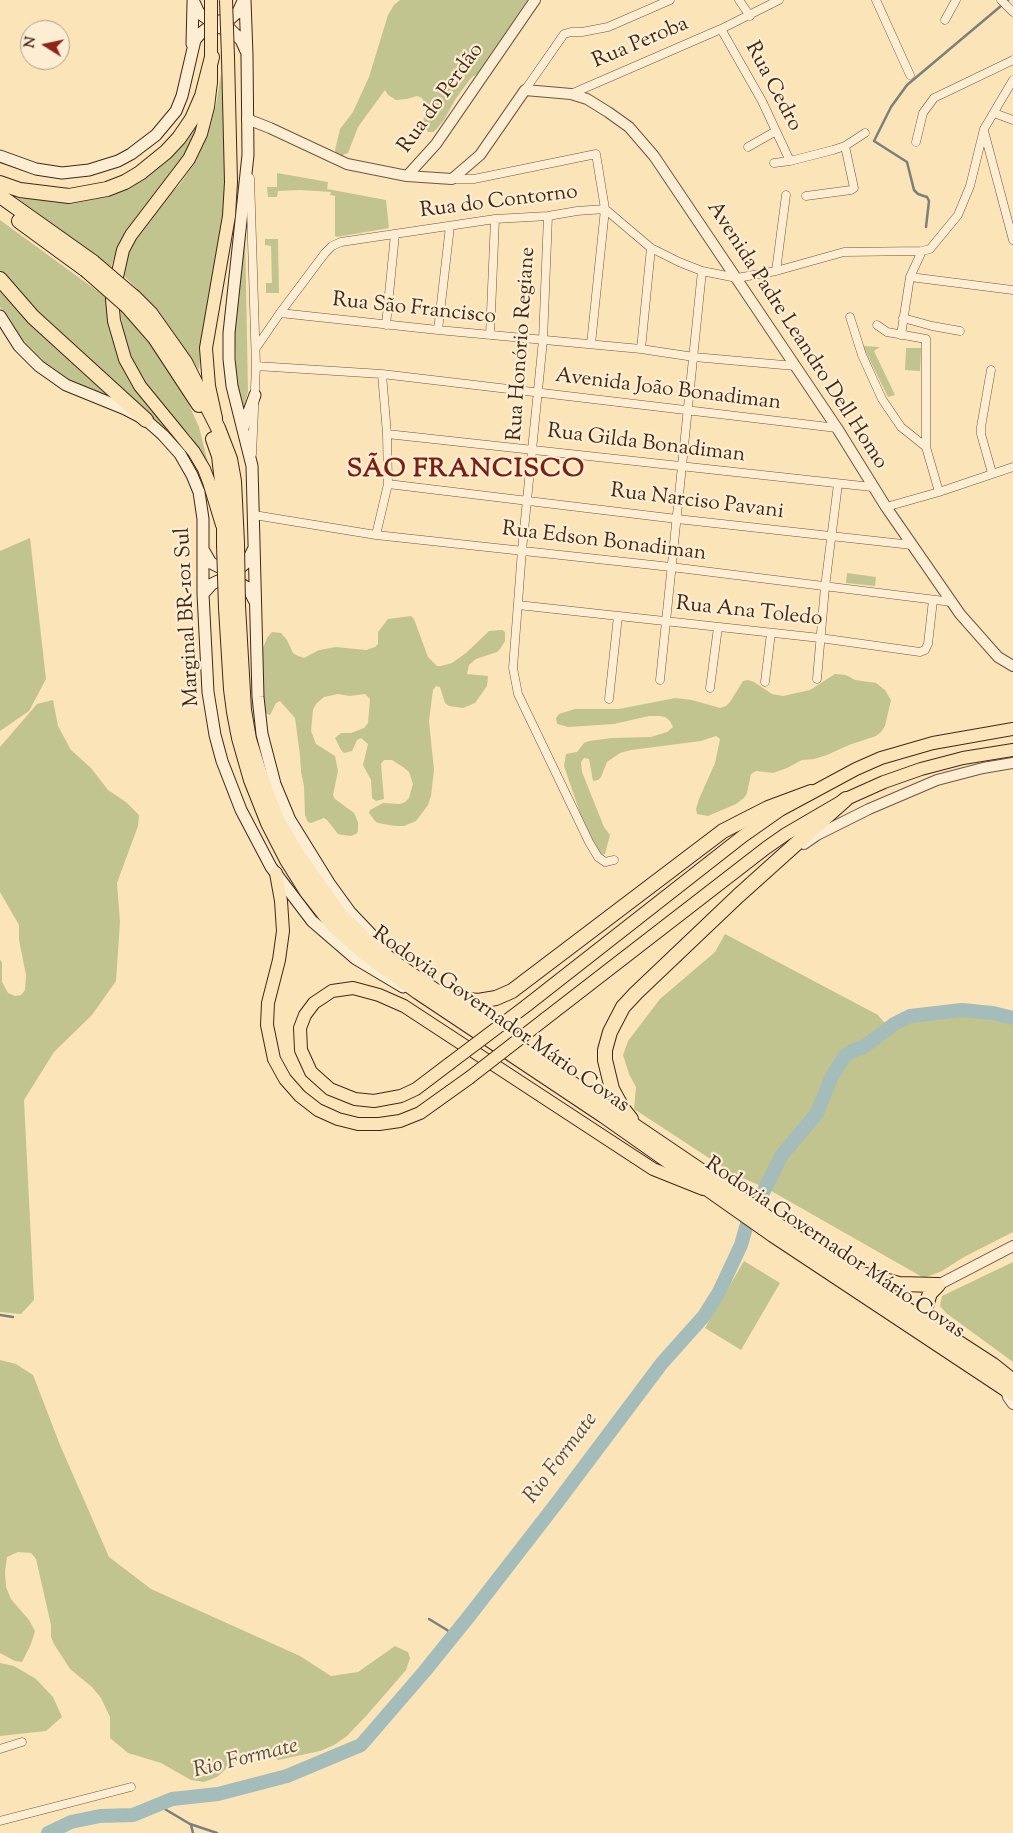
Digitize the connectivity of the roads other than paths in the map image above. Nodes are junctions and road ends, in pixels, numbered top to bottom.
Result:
1 (193, 0) edge
2 (211, 0) edge
3 (226, 0) edge
4 (244, 0) edge
5 (535, 0) edge
6 (670, 0) edge
7 (739, 0) edge
8 (779, 0) edge
9 (876, 0) edge
10 (956, 0) edge
11 (1001, 0) edge
12 (1013, 12) edge
13 (750, 16) junction
14 (945, 20) dead end
15 (721, 29) junction
16 (212, 50) junction
17 (247, 55) junction
18 (192, 56) junction
19 (1013, 60) edge
20 (910, 75) dead end
21 (1013, 80) edge
22 (525, 90) junction
23 (571, 94) junction
24 (994, 113) junction
25 (247, 119) junction
26 (1013, 120) edge
27 (984, 129) junction
28 (776, 131) junction
29 (865, 133) dead end
30 (916, 142) dead end
31 (845, 146) junction
32 (748, 147) dead end
33 (248, 155) junction
34 (0, 156) edge
35 (790, 161) junction
36 (774, 163) dead end
37 (407, 176) junction
38 (452, 179) junction
39 (0, 183) edge
40 (786, 195) dead end
41 (0, 196) edge
42 (806, 196) dead end
43 (0, 208) edge
44 (605, 209) junction
45 (548, 216) junction
46 (495, 219) junction
47 (450, 226) junction
48 (395, 234) junction
49 (1013, 240) edge
50 (651, 248) junction
51 (922, 251) junction
52 (89, 266) junction
53 (702, 271) junction
54 (776, 271) junction
55 (910, 277) junction
56 (737, 278) junction
57 (0, 279) edge
58 (1013, 290) edge
59 (130, 301) junction
60 (280, 313) junction
61 (0, 316) edge
62 (850, 317) dead end
63 (903, 318) junction
64 (386, 325) junction
65 (877, 325) dead end
66 (932, 326) junction
67 (438, 330) junction
68 (960, 331) dead end
69 (490, 335) junction
70 (900, 335) junction
71 (926, 339) junction
72 (543, 340) junction
73 (591, 344) junction
74 (256, 348) junction
75 (641, 349) junction
76 (694, 357) junction
77 (256, 366) junction
78 (795, 366) junction
79 (991, 370) dead end
80 (382, 374) junction
81 (539, 393) junction
82 (254, 394) junction
83 (688, 410) junction
84 (146, 420) junction
85 (218, 428) junction
86 (837, 428) junction
87 (243, 429) junction
88 (387, 434) junction
89 (926, 448) junction
90 (534, 449) junction
91 (252, 466) junction
92 (1013, 466) edge
93 (682, 467) junction
94 (992, 473) junction
95 (388, 484) junction
96 (838, 484) junction
97 (872, 487) junction
98 (939, 492) junction
99 (528, 500) junction
100 (886, 508) junction
101 (254, 515) junction
102 (677, 519) junction
103 (376, 535) junction
104 (831, 535) junction
105 (228, 540) junction
106 (912, 545) junction
107 (254, 547) junction
108 (204, 549) junction
109 (522, 550) junction
110 (671, 568) junction
111 (825, 587) junction
112 (203, 594) junction
113 (933, 600) junction
114 (255, 602) junction
115 (952, 602) junction
116 (518, 605) junction
117 (232, 607) junction
118 (618, 616) junction
119 (666, 621) junction
120 (718, 627) junction
121 (771, 633) junction
122 (820, 638) junction
123 (1013, 666) edge
124 (817, 679) dead end
125 (660, 680) dead end
126 (765, 682) dead end
127 (710, 688) dead end
128 (609, 699) dead end
129 (1013, 729) edge
130 (1013, 750) edge
131 (1013, 763) edge
132 (811, 792) junction
133 (846, 799) junction
134 (614, 860) dead end
135 (772, 865) junction
136 (276, 873) junction
137 (402, 968) junction
138 (435, 990) junction
139 (418, 992) junction
140 (646, 1134) junction
141 (710, 1191) junction
142 (728, 1197) junction
143 (778, 1231) junction
144 (1013, 1246) edge
145 (845, 1269) junction
146 (938, 1285) junction
147 (1011, 1385) edge
148 (1013, 1404) edge
149 (22, 1742) dead end
150 (0, 1749) edge
151 (131, 1787) dead end
152 (0, 1820) edge

1 - 4 main road
1 - 18 main road
2 - 16 main road, bridge
3 - 85 main road, bridge
4 - 17 main road
5 - 37 street, Rua do Perdão
6 - 22 street
7 - 13 street
8 - 13 street, Rua Peroba
9 - 20 street
10 - 14 street
11 - 12 street
13 - 15 street, Rua Peroba
15 - 23 street, Rua Peroba
15 - 28 street, Rua Cedro
16 - 39 highway
16 - 105 main road
17 - 18 main road
17 - 25 main road
18 - 34 main road
19 - 30 street
21 - 24 street
22 - 23 street, Avenida Padre Leandro Dell Homo
22 - 38 street
23 - 56 street, Avenida Padre Leandro Dell Homo
24 - 26 street
24 - 27 street
25 - 33 main road
25 - 37 street, Rua do Perdão
27 - 49 street
27 - 51 street
28 - 32 street
28 - 35 street, Rua Cedro
29 - 31 street
31 - 35 street
31 - 42 street
33 - 74 street
33 - 87 main road
35 - 36 street
37 - 38 street
38 - 44 street
40 - 54 street
41 - 52 highway, Rodovia Governador Mário Covas
43 - 52 highway, Rodovia Governador Mário Covas
44 - 45 street, Rua do Contorno
44 - 50 street, Rua do Contorno
44 - 73 street
45 - 46 street, Rua do Contorno
45 - 72 street, Rua Honório Regiane
46 - 47 street, Rua do Contorno
46 - 69 street, Rua Honório Regiane
47 - 48 street, Rua do Contorno
47 - 67 street
48 - 60 street, Rua do Contorno
48 - 64 street
50 - 53 street, Rua do Contorno
50 - 75 street
51 - 54 street
51 - 55 street
52 - 59 highway, Rodovia Governador Mário Covas, bridge
53 - 56 street, Rua do Contorno
53 - 76 street
54 - 56 street
55 - 58 street
55 - 63 street
56 - 78 street, Avenida Padre Leandro Dell Homo
57 - 84 highway
59 - 85 highway, Rodovia Governador Mário Covas
59 - 105 highway, Rodovia Governador Mário Covas
60 - 64 street, Rua São Francisco
60 - 74 street
61 - 84 main road, Marginal BR-101 Sul
62 - 89 street
63 - 66 street
63 - 70 street
64 - 67 street, Rua São Francisco
65 - 70 street
66 - 68 street
66 - 71 street
67 - 69 street, Rua São Francisco
69 - 72 street, Rua São Francisco
70 - 71 street
71 - 89 street
72 - 73 street, Rua São Francisco
72 - 81 street, Rua Honório Regiane
73 - 75 street, Rua São Francisco
74 - 77 street
75 - 76 street, Rua São Francisco
76 - 78 street, Rua São Francisco
76 - 83 street
77 - 80 street, Avenida João Bonadiman
77 - 82 street
78 - 86 street, Avenida Padre Leandro Dell Homo
79 - 94 street
80 - 81 street, Avenida João Bonadiman
80 - 88 street
81 - 83 street, Avenida João Bonadiman
81 - 90 street, Rua Honório Regiane
82 - 87 main road
82 - 91 street
83 - 86 street, Avenida João Bonadiman
83 - 93 street
84 - 108 main road, Marginal BR-101 Sul
85 - 105 highway, Rodovia Governador Mário Covas
86 - 97 street, Avenida Padre Leandro Dell Homo
87 - 91 main road
88 - 90 street, Rua Gilda Bonadiman
88 - 95 street
89 - 98 street
90 - 93 street, Rua Gilda Bonadiman
90 - 99 street, Rua Honório Regiane
91 - 101 main road
92 - 94 street
93 - 96 street, Rua Gilda Bonadiman
93 - 102 street
94 - 98 street
95 - 99 street, Rua Narciso Pavani
95 - 103 street
96 - 97 street, Rua Gilda Bonadiman
96 - 104 street
97 - 100 street, Avenida Padre Leandro Dell Homo
98 - 100 street
99 - 102 street, Rua Narciso Pavani
99 - 109 street, Rua Honório Regiane
100 - 106 street, Avenida Padre Leandro Dell Homo
101 - 103 street, Rua Edson Bonadiman
101 - 107 main road
102 - 104 street, Rua Narciso Pavani
102 - 110 street
103 - 109 street, Rua Edson Bonadiman
104 - 106 street, Rua Narciso Pavani
104 - 111 street
105 - 117 highway, Rodovia Governador Mário Covas, bridge
106 - 115 street, Avenida Padre Leandro Dell Homo
107 - 108 main road
107 - 114 main road
108 - 112 main road, Marginal BR-101 Sul
109 - 110 street, Rua Edson Bonadiman
109 - 116 street, Rua Honório Regiane
110 - 111 street, Rua Edson Bonadiman
110 - 119 street
111 - 113 street, Rua Edson Bonadiman
111 - 122 street
112 - 114 main road
112 - 136 main road, Marginal BR-101 Sul
113 - 115 street, Rua Edson Bonadiman
113 - 122 street, Rua Ana Toledo
114 - 137 main road
115 - 123 street, Avenida Padre Leandro Dell Homo
116 - 118 street, Rua Ana Toledo
116 - 134 street, Rua Honório Regiane
117 - 137 highway, Rodovia Governador Mário Covas
117 - 139 highway, Rodovia Governador Mário Covas
118 - 119 street, Rua Ana Toledo
118 - 128 street
119 - 120 street, Rua Ana Toledo
119 - 125 street
120 - 121 street, Rua Ana Toledo
120 - 127 street
121 - 122 street, Rua Ana Toledo
121 - 126 street
122 - 124 street
129 - 132 main road
130 - 133 main road
131 - 135 street
132 - 138 highway
132 - 141 main road, bridge
133 - 135 highway
133 - 136 main road, bridge
135 - 140 highway
136 - 139 main road, Marginal BR-101 Sul
137 - 138 highway, Rodovia Governador Mário Covas
138 - 140 highway, Rodovia Governador Mário Covas
139 - 141 highway, Rodovia Governador Mário Covas
140 - 142 highway, Rodovia Governador Mário Covas
141 - 142 highway, Rodovia Governador Mário Covas
142 - 143 highway, Rodovia Governador Mário Covas
143 - 145 highway, Rodovia Governador Mário Covas
143 - 147 highway, Rodovia Governador Mário Covas
144 - 146 street
145 - 146 highway
145 - 147 highway, Rodovia Governador Mário Covas
146 - 147 highway
147 - 148 street
149 - 150 street
151 - 152 street

